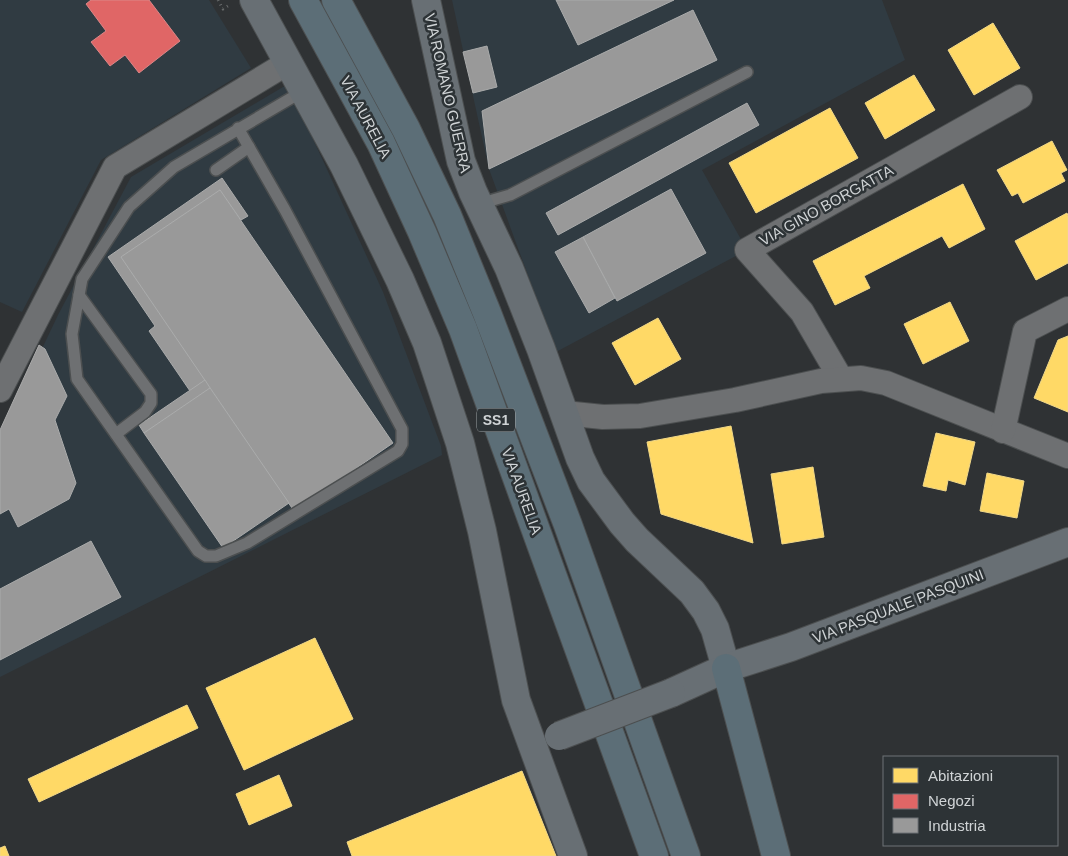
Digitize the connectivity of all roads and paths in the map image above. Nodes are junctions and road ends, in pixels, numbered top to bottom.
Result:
1 (218, 0) edge
2 (254, 0) edge
3 (303, 0) edge
4 (336, 0) edge
5 (426, 0) edge
6 (223, 9) dead end
7 (289, 62) junction
8 (747, 72) dead end
9 (305, 90) junction
10 (1020, 97) dead end
11 (238, 128) junction
12 (249, 146) junction
13 (216, 170) dead end
14 (479, 204) junction
15 (79, 295) junction
16 (1068, 309) edge
17 (841, 378) junction
18 (0, 390) edge
19 (564, 414) junction
20 (1003, 430) junction
21 (116, 434) junction
22 (1068, 456) edge
23 (1065, 546) edge
24 (726, 668) junction
25 (533, 746) junction
26 (573, 856) edge
27 (654, 856) edge
28 (686, 856) edge
29 (776, 856) edge

1 - 6 path
2 - 7 street
3 - 27 highway, VIA AURELIA / SS1
4 - 28 highway, VIA AURELIA / SS1
5 - 14 street, VIA ROMANO GUERRA
7 - 9 street
7 - 18 street
8 - 14 lane
9 - 11 lane
9 - 25 street
10 - 17 street, VIA GINO BORGATTA
11 - 12 lane
11 - 15 lane
12 - 13 lane
12 - 21 lane
14 - 19 street, VIA ROMANO GUERRA
15 - 21 lane
15 - 21 lane
16 - 20 street
17 - 19 street
17 - 20 street
19 - 24 street
20 - 22 street
23 - 24 street, VIA PASQUALE PASQUINI
24 - 25 street, VIA PASQUALE PASQUINI, bridge
24 - 29 highway
25 - 26 street

